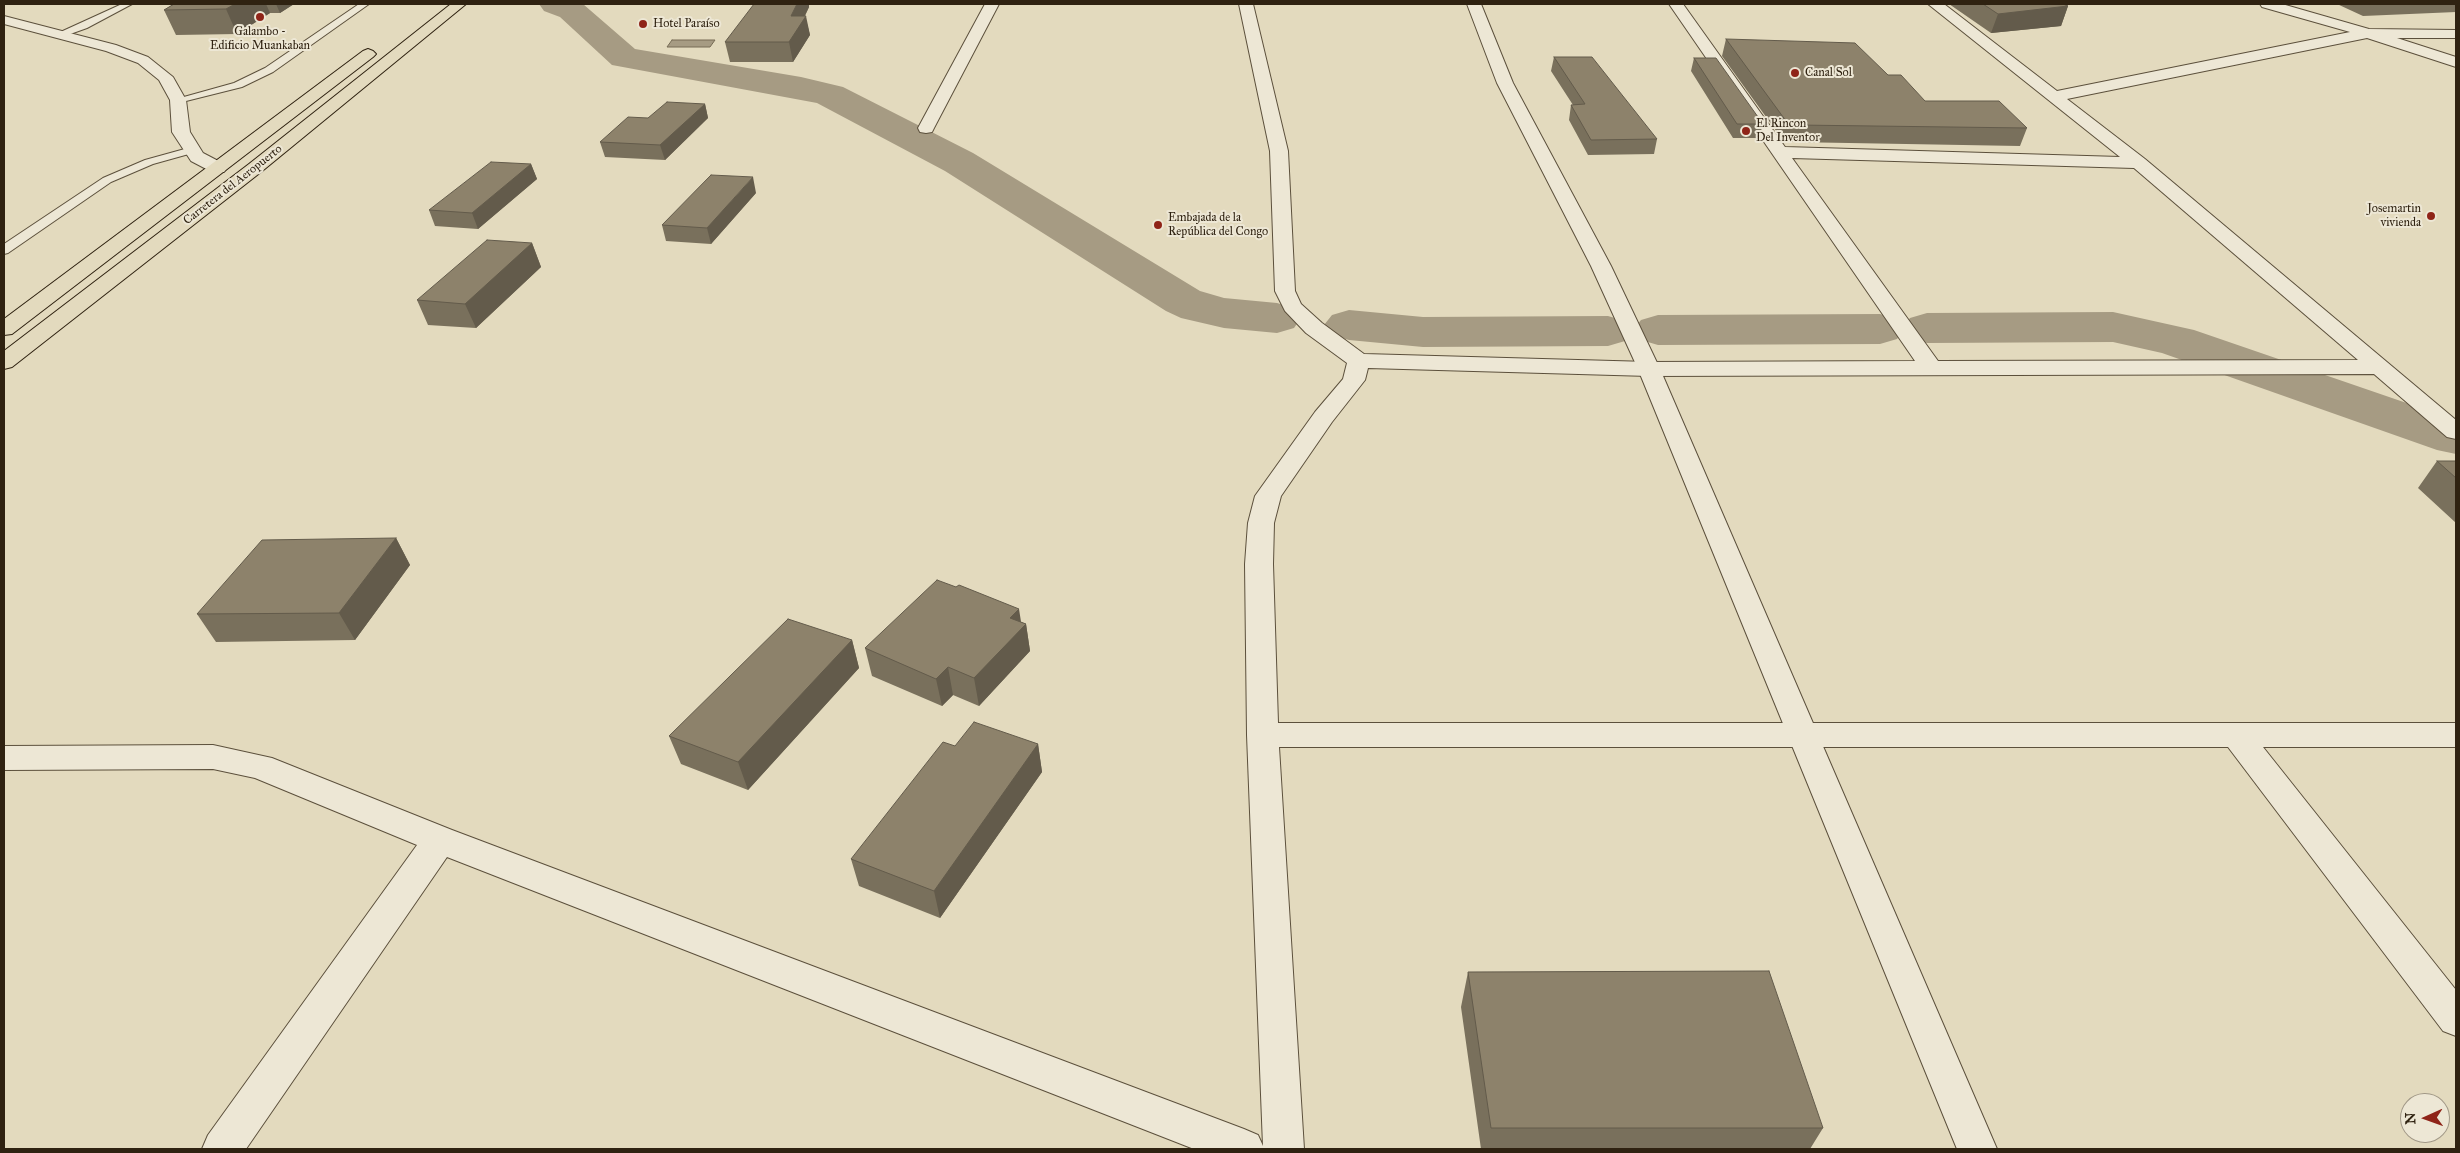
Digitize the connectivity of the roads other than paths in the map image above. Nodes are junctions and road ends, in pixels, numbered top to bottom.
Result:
1 (128, 4) edge
2 (365, 4) edge
3 (432, 4) edge
4 (459, 4) edge
5 (992, 4) edge
6 (1246, 4) edge
7 (1474, 4) edge
8 (1676, 4) edge
9 (1935, 4) edge
10 (2266, 4) edge
11 (4, 20) edge
12 (405, 26) dead end
13 (2368, 33) junction
14 (2456, 34) edge
15 (58, 35) junction
16 (382, 43) dead end
17 (2456, 62) edge
18 (2054, 97) junction
19 (178, 100) junction
20 (926, 128) dead end
21 (192, 150) junction
22 (1782, 152) junction
23 (2138, 163) junction
24 (218, 168) junction
25 (4, 250) edge
26 (4, 329) edge
27 (1359, 361) junction
28 (4, 362) edge
29 (2377, 367) junction
30 (1931, 368) junction
31 (1649, 369) junction
32 (2455, 431) edge
33 (2456, 734) edge
34 (1803, 735) junction
35 (1263, 736) junction
36 (2237, 736) junction
37 (4, 758) edge
38 (440, 840) junction
39 (2456, 1019) edge
40 (222, 1149) edge
41 (1244, 1149) edge
42 (1284, 1149) edge
43 (1977, 1149) edge

1 - 15 lane
2 - 19 lane
3 - 12 main road
4 - 28 main road, Carretera del Aeropuerto
5 - 20 street
6 - 27 street
7 - 31 street
8 - 22 street
9 - 18 street
10 - 13 street
11 - 15 street
13 - 14 street
13 - 17 street
13 - 18 street
15 - 19 street
16 - 24 main road, Carretera del Aeropuerto
18 - 23 street
19 - 21 street
21 - 24 street
21 - 25 lane
22 - 23 street
22 - 30 street
23 - 29 street
24 - 26 main road, Carretera del Aeropuerto
27 - 31 street
27 - 35 street
29 - 30 street
29 - 32 street
30 - 31 street
31 - 34 street
33 - 36 street
34 - 35 street
34 - 36 street
34 - 43 street
35 - 42 street
36 - 39 street
37 - 38 street
38 - 40 street
38 - 41 street

